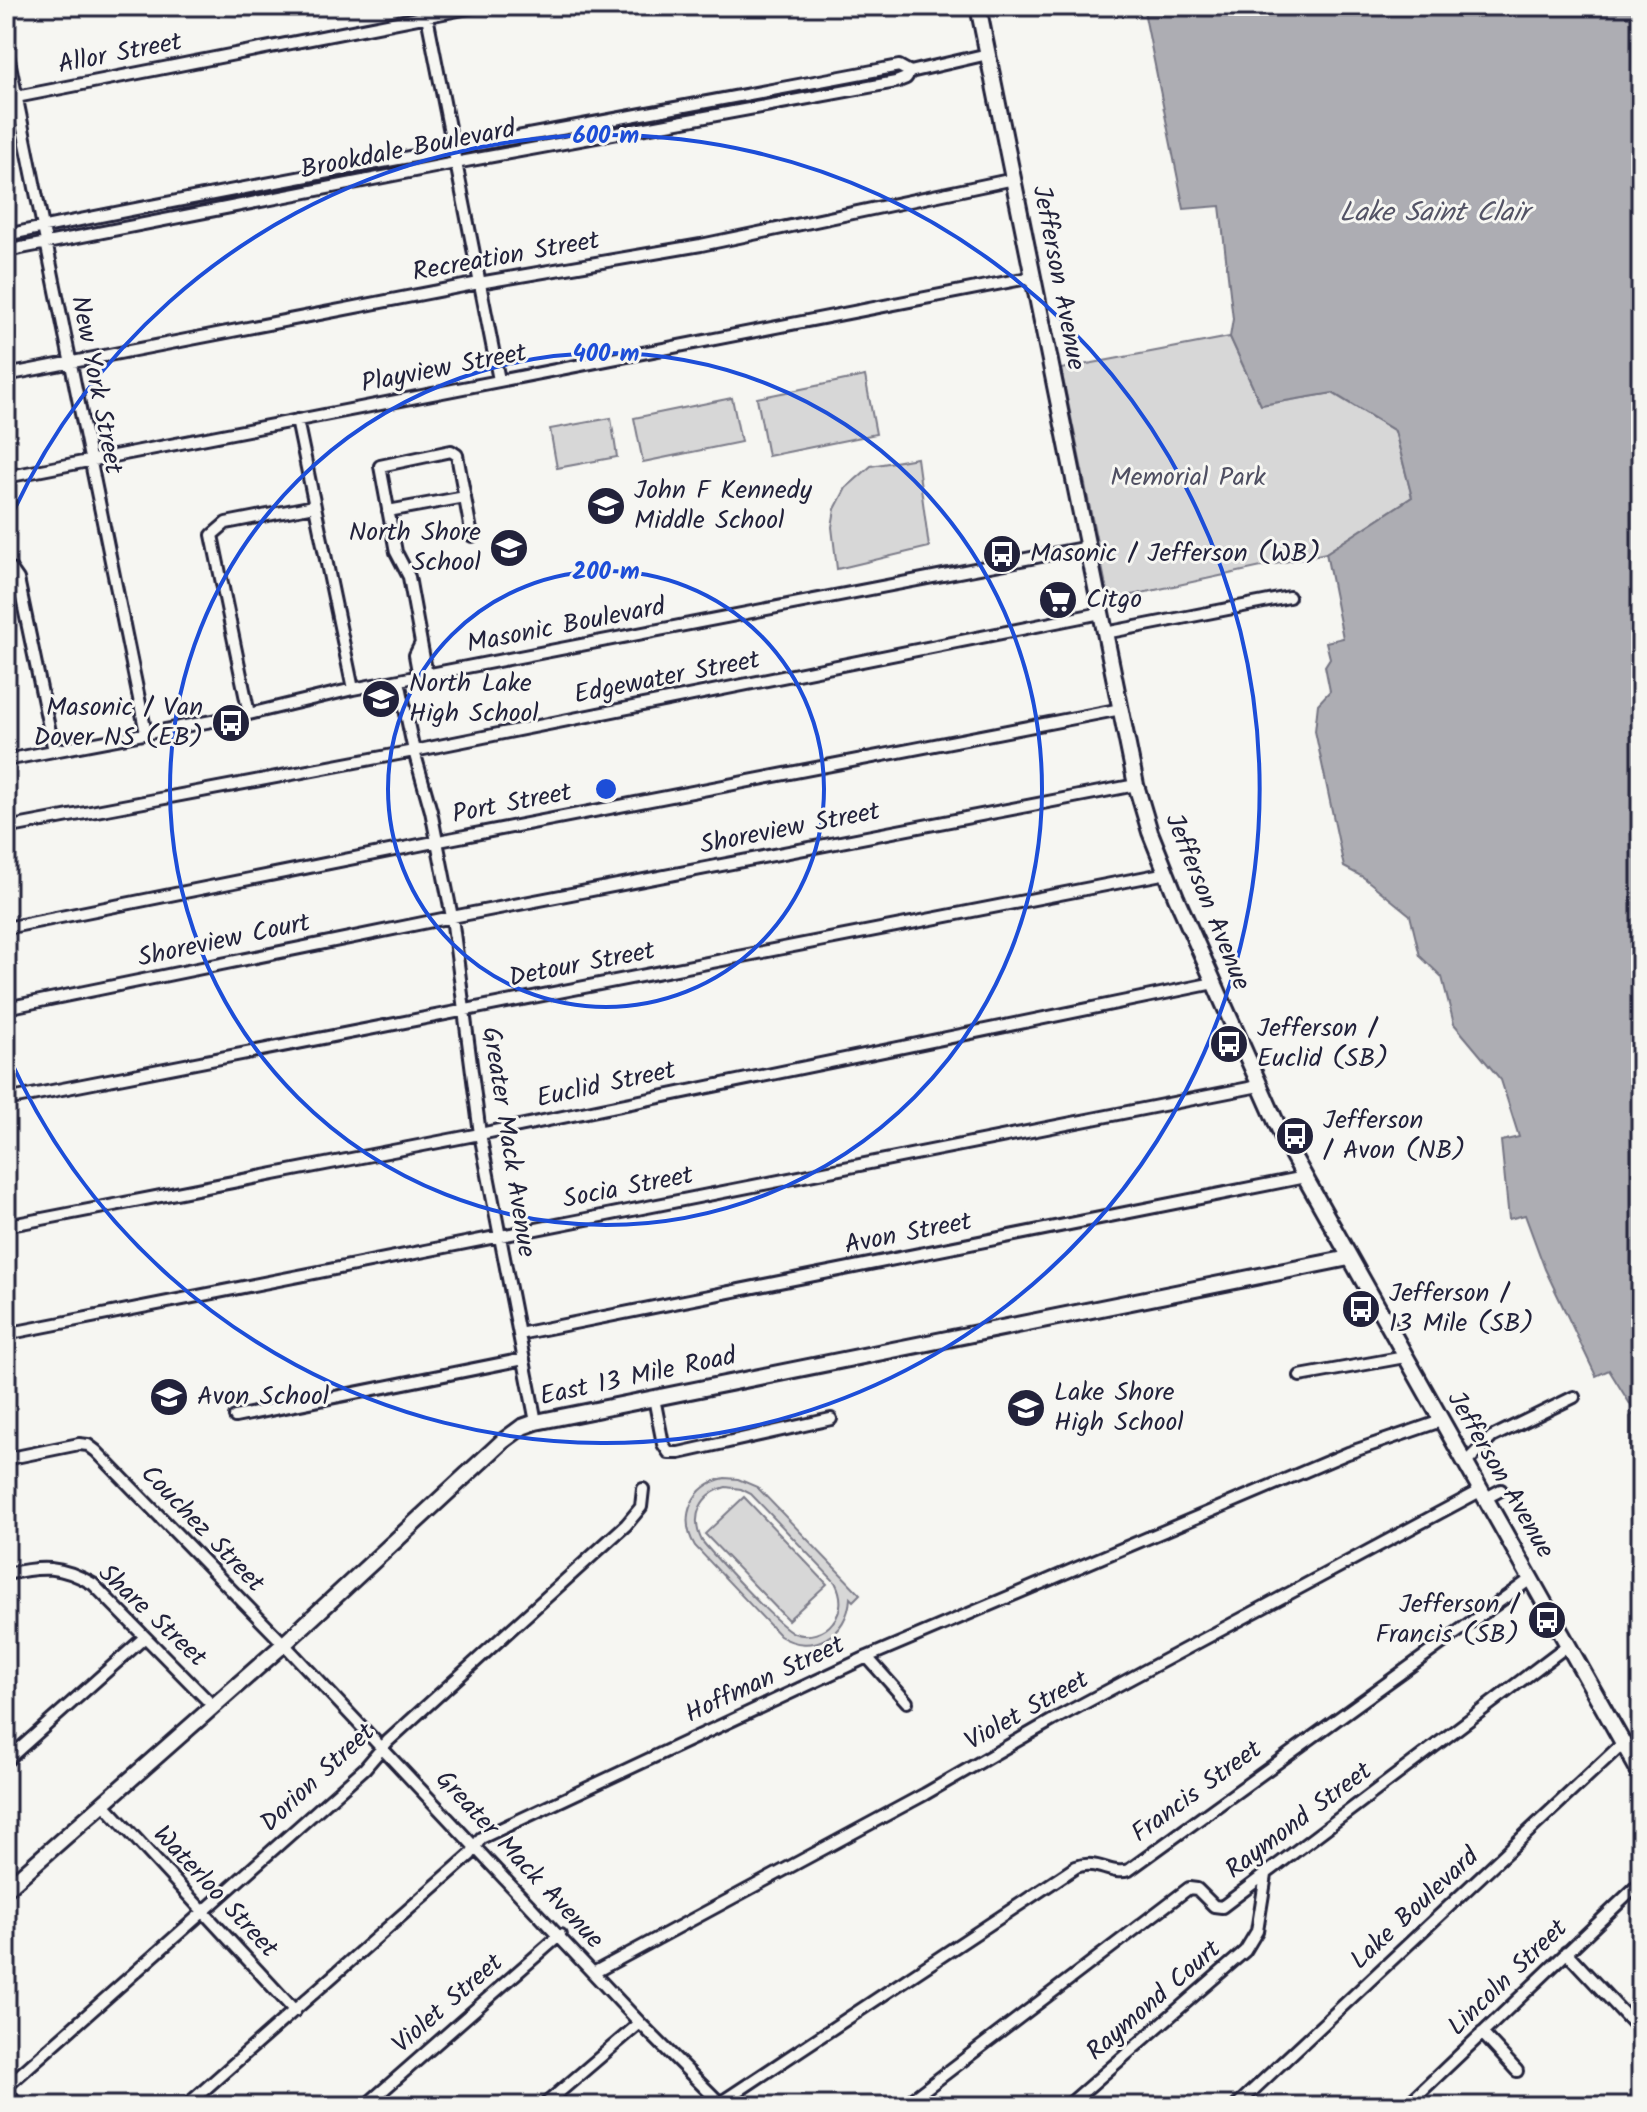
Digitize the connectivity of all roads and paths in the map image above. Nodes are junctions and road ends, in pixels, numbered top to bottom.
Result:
1 (479, 6) edge
2 (978, 6) edge
3 (426, 11) edge
4 (6, 45) edge
5 (988, 54) junction
6 (910, 72) junction
7 (11, 98) edge
8 (452, 147) junction
9 (455, 163) junction
10 (1014, 179) junction
11 (42, 227) junction
12 (6, 235) edge
13 (45, 243) junction
14 (6, 251) edge
15 (1033, 277) junction
16 (479, 283) junction
17 (69, 363) junction
18 (6, 375) edge
19 (499, 380) junction
20 (297, 420) junction
21 (89, 461) junction
22 (6, 477) edge
23 (465, 497) junction
24 (314, 506) junction
25 (388, 511) junction
26 (472, 536) dead end
27 (1088, 547) junction
28 (6, 567) edge
29 (1289, 597) dead end
30 (1101, 613) junction
31 (1105, 633) junction
32 (423, 676) junction
33 (399, 681) junction
34 (353, 689) junction
35 (1121, 709) junction
36 (249, 714) junction
37 (146, 733) junction
38 (54, 751) junction
39 (414, 751) junction
40 (6, 760) edge
41 (1136, 785) junction
42 (6, 828) edge
43 (437, 841) junction
44 (1167, 873) junction
45 (452, 917) junction
46 (6, 928) edge
47 (1214, 983) junction
48 (6, 1008) edge
49 (466, 1010) junction
50 (1259, 1086) junction
51 (6, 1100) edge
52 (480, 1134) junction
53 (1305, 1177) junction
54 (6, 1226) edge
55 (499, 1236) junction
56 (1349, 1258) junction
57 (6, 1334) edge
58 (519, 1334) junction
59 (1405, 1357) junction
60 (524, 1359) junction
61 (1300, 1376) dead end
62 (1574, 1397) dead end
63 (654, 1398) junction
64 (235, 1417) dead end
65 (831, 1419) dead end
66 (1441, 1421) junction
67 (536, 1422) junction
68 (6, 1459) edge
69 (1466, 1463) junction
70 (643, 1489) dead end
71 (1501, 1490) dead end
72 (1484, 1494) junction
73 (6, 1574) edge
74 (1532, 1578) junction
75 (145, 1637) junction
76 (284, 1644) junction
77 (1568, 1645) junction
78 (867, 1657) junction
79 (907, 1702) dead end
80 (213, 1706) junction
81 (1623, 1743) junction
82 (383, 1749) junction
83 (6, 1761) edge
84 (1641, 1775) edge
85 (103, 1803) junction
86 (475, 1846) junction
87 (1266, 1875) junction
88 (1641, 1882) edge
89 (6, 1889) edge
90 (204, 1913) junction
91 (560, 1935) junction
92 (1566, 1952) junction
93 (595, 1972) junction
94 (295, 2011) junction
95 (640, 2023) junction
96 (1641, 2032) edge
97 (1482, 2033) junction
98 (1517, 2071) dead end
99 (6, 2089) edge
100 (720, 2105) edge
101 (18, 2106) edge
102 (186, 2106) edge
103 (365, 2106) edge
104 (543, 2106) edge
105 (903, 2106) edge
106 (1067, 2106) edge
107 (1236, 2106) edge
108 (1406, 2106) edge

1 - 3 street, Allor Street
2 - 5 main road, Jefferson Avenue
3 - 7 street, Allor Street
3 - 8 street
4 - 7 street, New York Street
5 - 6 street, Brookdale Boulevard
5 - 10 main road, Jefferson Avenue
6 - 8 street, Brookdale Boulevard
6 - 9 street, Brookdale Boulevard
7 - 11 street, New York Street
8 - 9 street
8 - 11 street, Brookdale Boulevard
9 - 13 street, Brookdale Boulevard
9 - 16 street
10 - 15 main road, Jefferson Avenue
10 - 16 street, Recreation Street
11 - 12 street, Brookdale Boulevard
11 - 13 street, New York Street
13 - 14 street, Brookdale Boulevard
13 - 17 street, New York Street
15 - 19 street, Playview Street
15 - 27 main road, Jefferson Avenue
16 - 17 street, Recreation Street
16 - 19 street
17 - 18 street, Recreation Street
17 - 21 street, New York Street
19 - 20 street, Playview Street
20 - 21 street, Playview Street
20 - 24 street
21 - 22 street, Playview Street
21 - 37 street, New York Street
23 - 25 street
23 - 25 street
23 - 26 street
24 - 34 street
24 - 36 street
25 - 32 street
27 - 30 main road, Jefferson Avenue
27 - 32 street, Masonic Boulevard
28 - 38 street
29 - 31 street
30 - 31 main road, Jefferson Avenue
30 - 39 street, Edgewater Street
31 - 35 main road, Jefferson Avenue
32 - 33 street, Masonic Boulevard
33 - 34 street, Masonic Boulevard
33 - 39 street, Greater Mack Avenue
34 - 36 street, Masonic Boulevard
35 - 41 main road, Jefferson Avenue
35 - 43 street, Port Street
36 - 37 street, Masonic Boulevard
37 - 38 street, Masonic Boulevard
38 - 40 street, Masonic Boulevard
39 - 42 street, Edgewater Street
39 - 43 street, Greater Mack Avenue
41 - 44 main road, Jefferson Avenue
41 - 45 street, Shoreview Street
43 - 45 street, Greater Mack Avenue
43 - 46 street, Port Street
44 - 47 main road, Jefferson Avenue
44 - 49 street, Detour Street
45 - 48 street, Shoreview Court
45 - 49 street, Greater Mack Avenue
47 - 50 main road, Jefferson Avenue
47 - 52 street, Euclid Street
49 - 51 street, Detour Street
49 - 52 street, Greater Mack Avenue
50 - 53 main road, Jefferson Avenue
50 - 55 street, Socia Street
52 - 54 street, Euclid Street
52 - 55 street, Greater Mack Avenue
53 - 56 main road, Jefferson Avenue
53 - 58 street, Avon Street
55 - 57 street, Socia Street
55 - 58 street, Greater Mack Avenue
56 - 59 main road, Jefferson Avenue
56 - 63 main road, East 13 Mile Road
58 - 60 street, Greater Mack Avenue
59 - 61 street
59 - 66 main road, Jefferson Avenue
60 - 64 street
60 - 67 street, Greater Mack Avenue
62 - 69 street
63 - 65 street
63 - 67 main road, East 13 Mile Road
66 - 69 main road, Jefferson Avenue
66 - 78 street, Hoffman Street
67 - 76 main road, East 13 Mile Road
68 - 76 street, Couchez Street
69 - 72 main road, Jefferson Avenue
70 - 82 street, Dorion Street
71 - 72 street, Violet Street
72 - 74 main road, Jefferson Avenue
72 - 93 street, Violet Street
73 - 75 street, Share Street
74 - 77 main road, Jefferson Avenue
74 - 100 street, Francis Street
75 - 80 street, Share Street
75 - 83 street
76 - 80 main road, East 13 Mile Road
76 - 82 street, Greater Mack Avenue
77 - 81 main road, Jefferson Avenue
77 - 87 street, Raymond Street
78 - 79 street
78 - 86 street, Hoffman Street
80 - 85 main road, East 13 Mile Road
81 - 84 main road, Jefferson Avenue
81 - 107 street, Lake Boulevard
82 - 86 street, Greater Mack Avenue
82 - 90 street, Dorion Street
85 - 89 main road, East 13 Mile Road
85 - 90 street, Waterloo Street
86 - 91 street, Greater Mack Avenue
86 - 94 street, Hoffman Street
87 - 105 street, Raymond Street
87 - 106 street, Raymond Court
88 - 92 street, Lincoln Street
90 - 94 street, Waterloo Street
90 - 99 street, Dorion Street
91 - 93 street, Greater Mack Avenue
91 - 103 street, Violet Street
92 - 96 street
92 - 97 street, Lincoln Street
93 - 95 street, Greater Mack Avenue
94 - 102 street, Hoffman Street
95 - 100 street, Greater Mack Avenue
95 - 104 street
97 - 98 street
97 - 108 street, Lincoln Street
99 - 101 street

